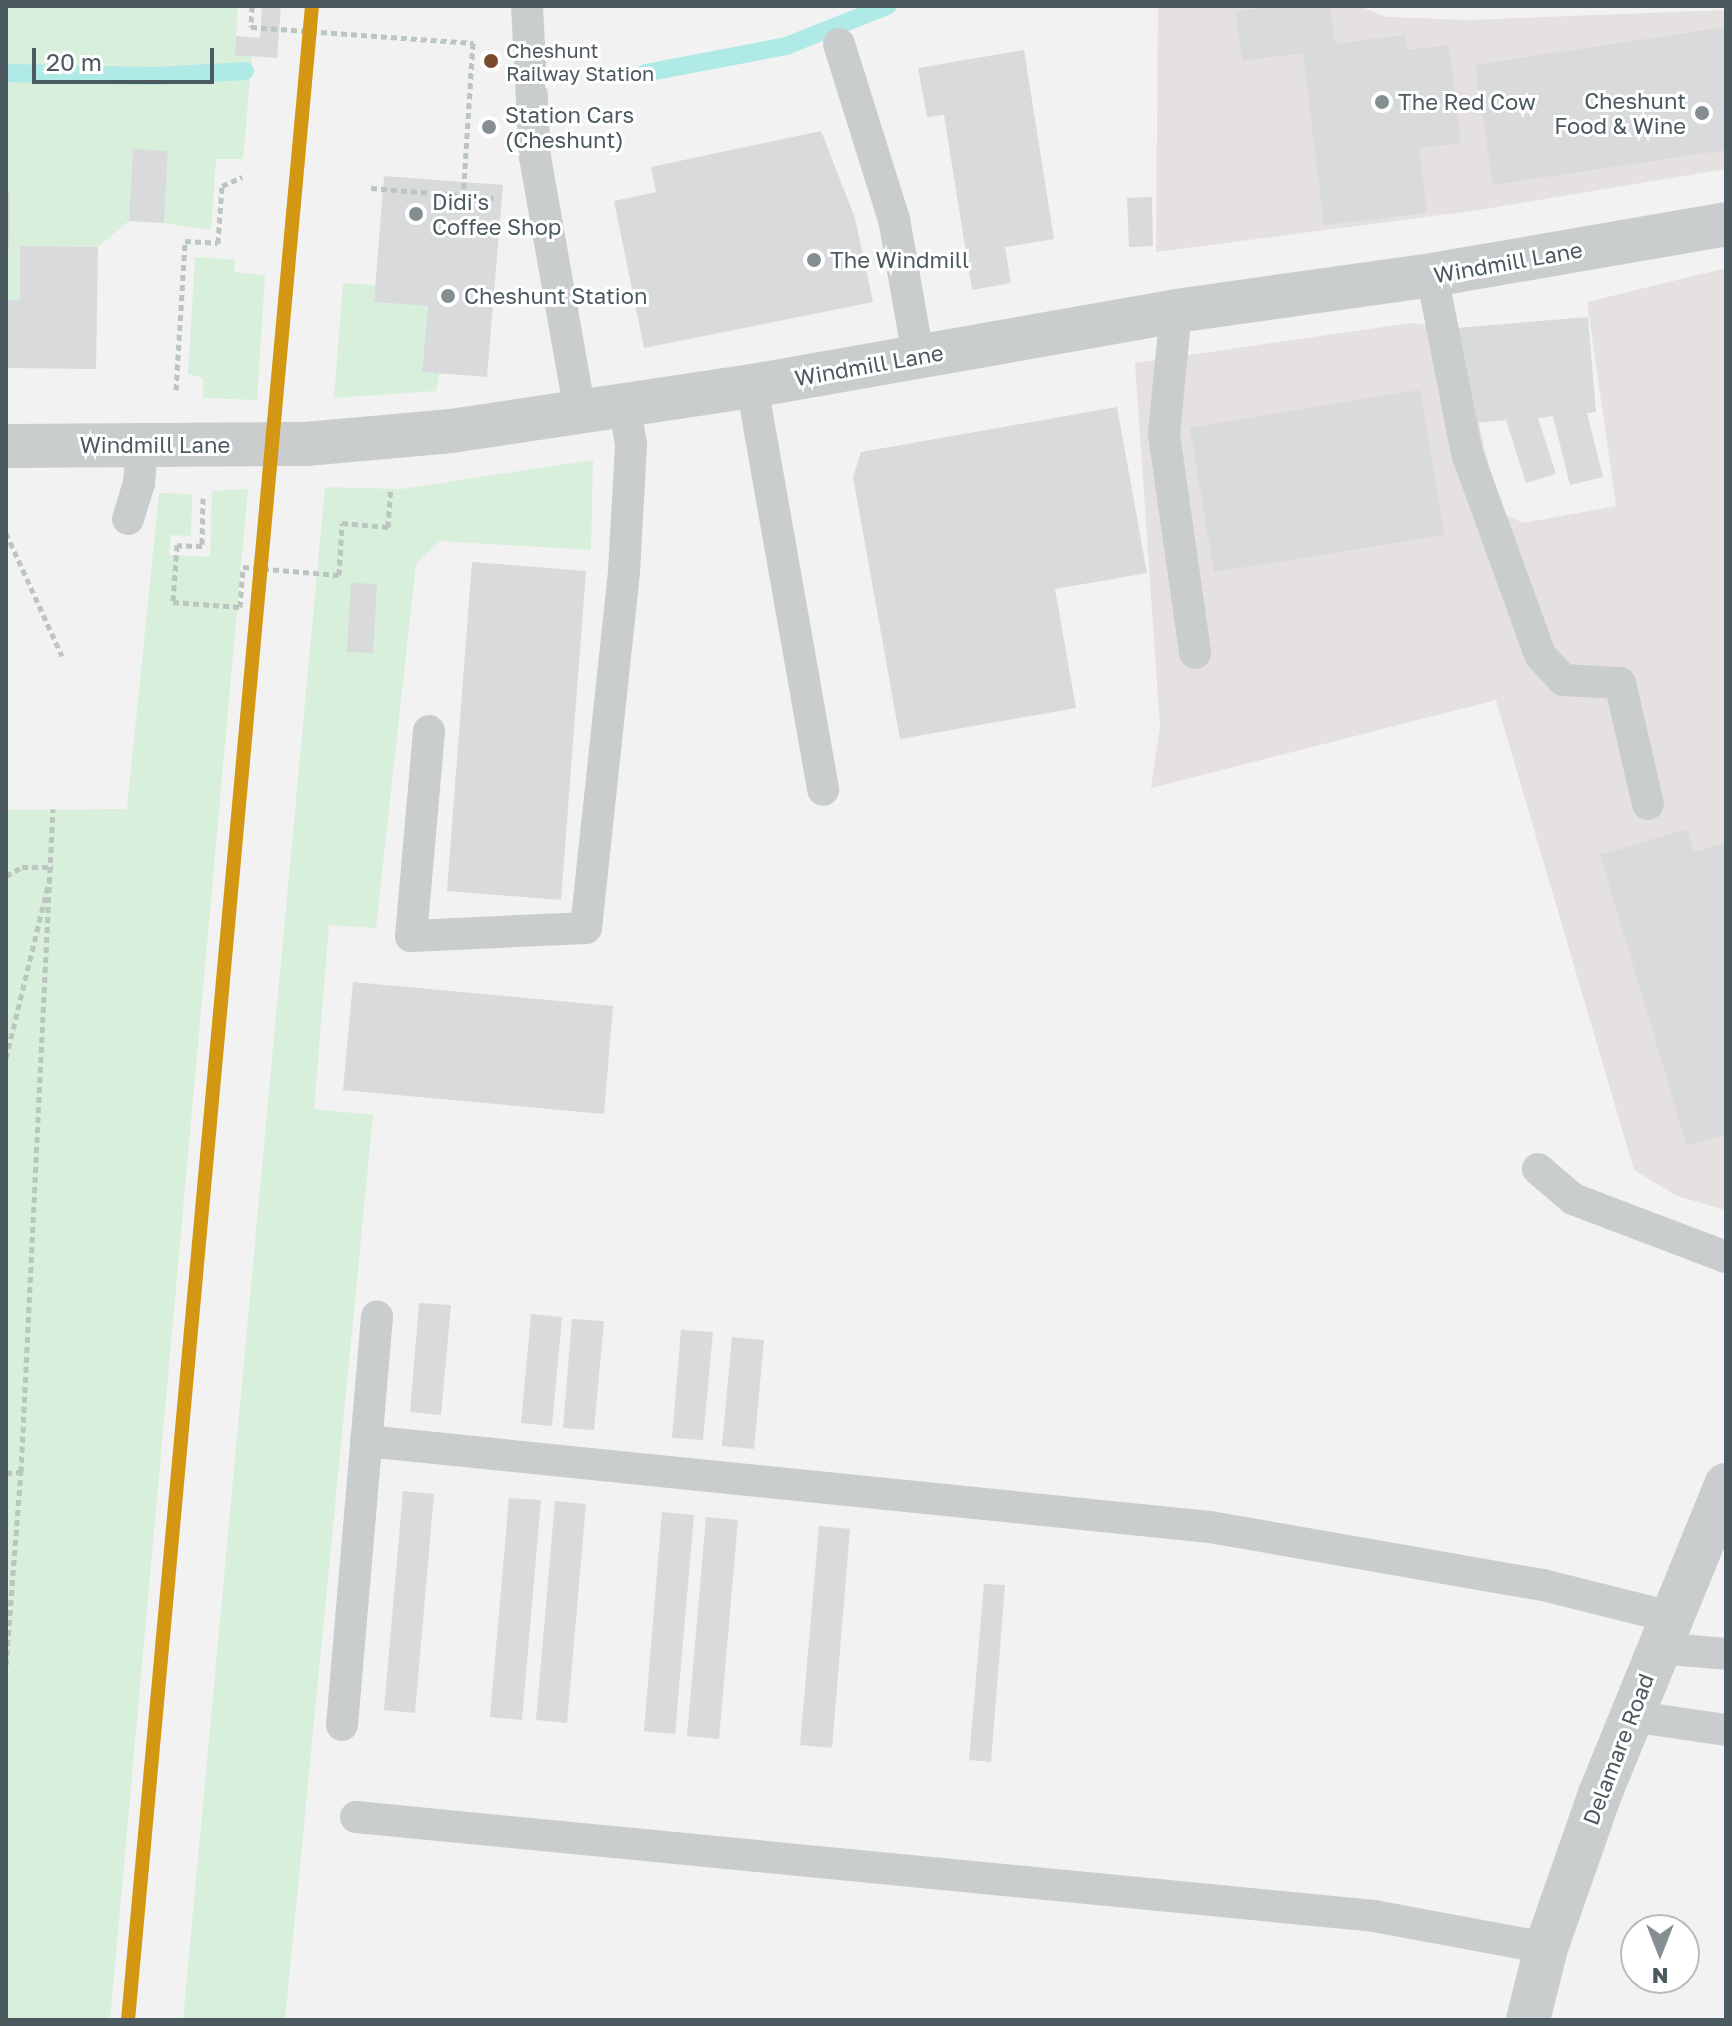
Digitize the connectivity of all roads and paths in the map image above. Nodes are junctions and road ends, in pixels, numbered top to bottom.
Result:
1 (252, 6) edge
2 (527, 6) edge
3 (839, 44) dead end
4 (242, 177) dead end
5 (371, 188) dead end
6 (463, 196) junction
7 (509, 199) dead end
8 (1726, 224) edge
9 (1432, 275) junction
10 (1176, 311) junction
11 (918, 355) junction
12 (752, 386) junction
13 (175, 395) dead end
14 (624, 406) junction
15 (580, 412) junction
16 (142, 444) junction
17 (6, 446) edge
18 (391, 488) dead end
19 (204, 494) dead end
20 (128, 519) dead end
21 (6, 533) edge
22 (1195, 653) dead end
23 (62, 656) dead end
24 (429, 731) dead end
25 (823, 790) dead end
26 (1648, 804) dead end
27 (53, 809) dead end
28 (53, 866) junction
29 (6, 876) edge
30 (6, 1058) edge
31 (1538, 1169) dead end
32 (1726, 1257) edge
33 (377, 1316) dead end
34 (366, 1441) junction
35 (21, 1472) junction
36 (6, 1473) edge
37 (1726, 1485) edge
38 (1665, 1633) junction
39 (1726, 1654) edge
40 (6, 1665) edge
41 (1630, 1716) junction
42 (342, 1725) dead end
43 (1726, 1730) edge
44 (356, 1817) dead end
45 (1546, 1948) junction
46 (1528, 2020) edge

1 - 6 path
2 - 15 lane
3 - 11 lane
4 - 13 path
5 - 6 path
6 - 7 path
8 - 9 street, Windmill Lane
9 - 10 street, Windmill Lane
9 - 26 lane
10 - 11 street, Windmill Lane
10 - 22 lane
11 - 12 street, Windmill Lane
12 - 14 street, Windmill Lane
12 - 25 lane
14 - 15 street, Windmill Lane
14 - 24 lane
15 - 16 street, Windmill Lane
16 - 17 street, Windmill Lane
16 - 20 lane
18 - 19 path
21 - 23 path
27 - 28 path
28 - 29 path
28 - 30 path
28 - 35 path
31 - 32 lane
33 - 34 lane
34 - 38 lane
34 - 42 lane
35 - 36 path
35 - 40 path
37 - 38 street, Delamare Road
38 - 39 lane
38 - 41 street, Delamare Road
41 - 43 lane
41 - 45 street, Delamare Road
44 - 45 lane
45 - 46 street, Delamare Road

